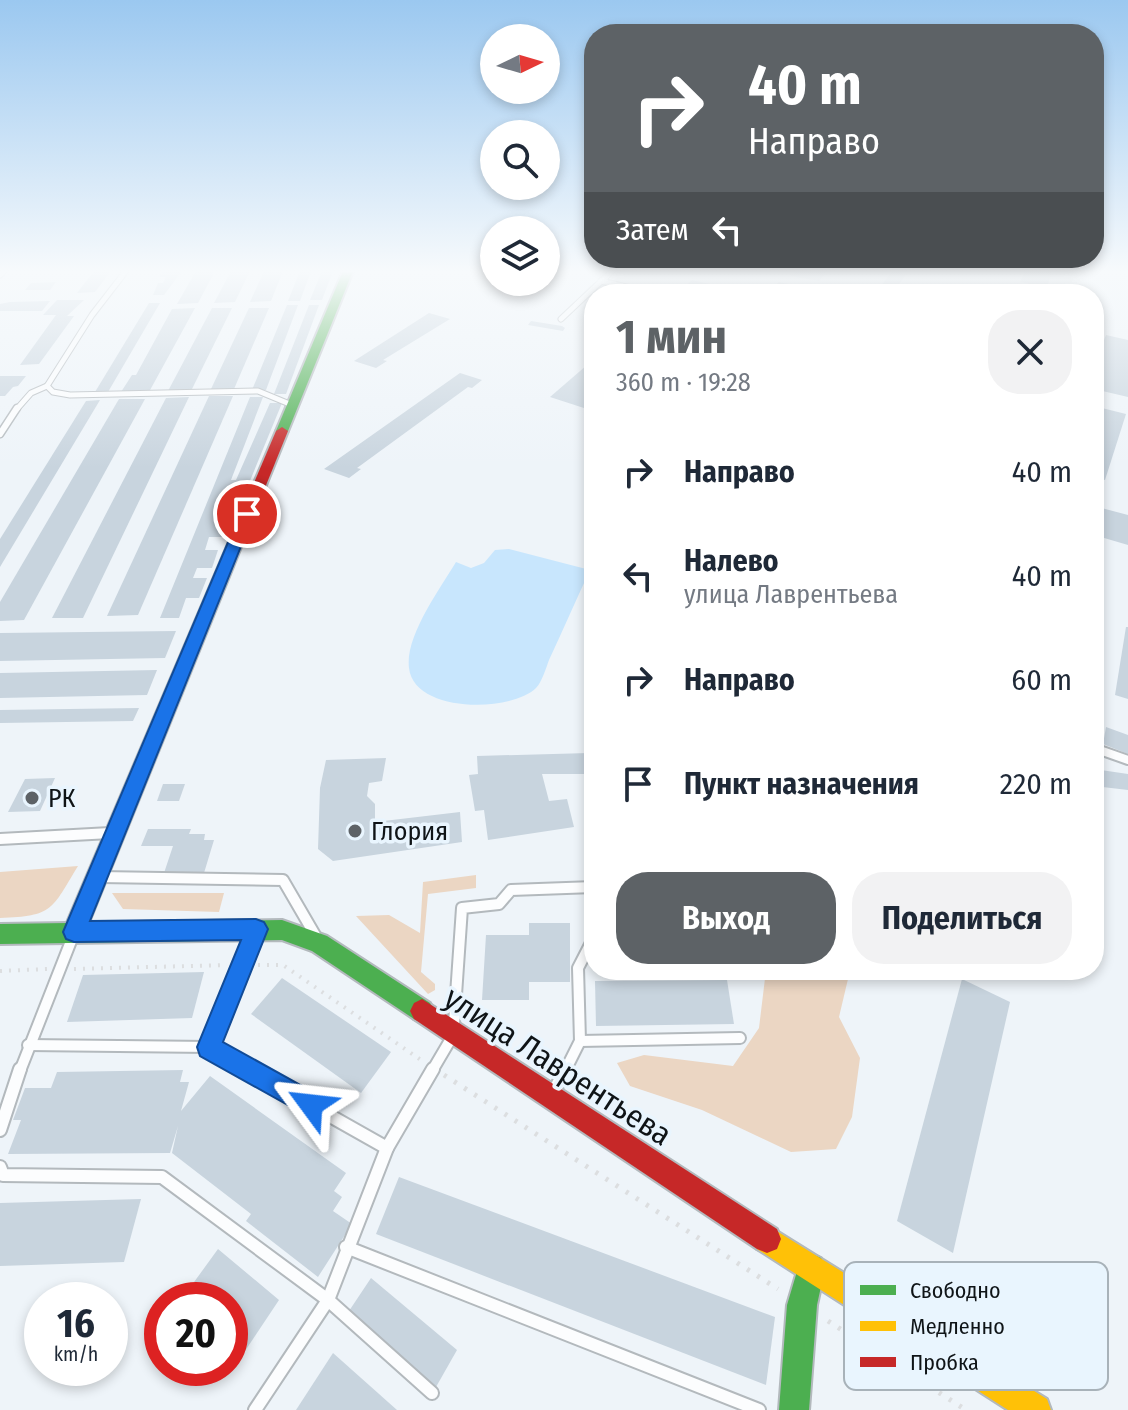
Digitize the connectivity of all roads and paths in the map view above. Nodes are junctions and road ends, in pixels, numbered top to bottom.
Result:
1 (78, 337) edge
2 (321, 337) edge
3 (47, 386) junction
4 (292, 405) junction
5 (0, 434) edge
6 (1104, 752) edge
7 (1128, 760) edge
8 (115, 833) junction
9 (0, 839) edge
10 (97, 877) junction
11 (584, 887) edge
12 (256, 929) junction
13 (74, 932) junction
14 (0, 934) edge
15 (319, 943) junction
16 (584, 956) edge
17 (242, 965) junction
18 (59, 969) junction
19 (0, 971) edge
20 (454, 1034) junction
21 (740, 1038) dead end
22 (580, 1041) junction
23 (28, 1045) junction
24 (209, 1047) junction
25 (434, 1068) junction
26 (551, 1098) junction
27 (0, 1130) edge
28 (387, 1148) junction
29 (0, 1167) edge
30 (346, 1247) junction
31 (811, 1268) junction
32 (844, 1289) edge
33 (328, 1300) junction
34 (802, 1305) junction
35 (827, 1321) dead end
36 (844, 1332) edge
37 (935, 1390) edge
38 (1004, 1390) edge
39 (432, 1393) dead end
40 (255, 1410) edge
41 (759, 1410) edge
42 (794, 1410) edge
43 (966, 1410) edge
44 (1036, 1410) edge

1 - 3 lane
2 - 4 street
3 - 4 lane
3 - 5 lane
4 - 8 street
6 - 7 lane
8 - 9 lane
8 - 10 street
10 - 13 street
10 - 15 lane
11 - 20 lane
12 - 13 street, улица Лаврентьева
12 - 15 street, улица Лаврентьева
12 - 17 lane
13 - 14 street, улица Лаврентьева
13 - 18 lane
15 - 20 street, улица Лаврентьева
16 - 22 lane
17 - 18 path
17 - 24 lane
17 - 25 path
18 - 19 path
18 - 23 lane
20 - 25 lane
20 - 26 street, улица Лаврентьева
21 - 22 lane
22 - 26 lane
23 - 24 lane
23 - 27 lane
24 - 28 lane
25 - 28 lane
25 - 34 path
26 - 31 street, улица Лаврентьева
28 - 30 lane
29 - 33 lane
30 - 33 lane
30 - 41 lane
31 - 32 street, улица Лаврентьева
31 - 34 street
33 - 39 lane
33 - 40 lane
34 - 42 street
35 - 36 path
37 - 43 path
38 - 44 street, улица Лаврентьева

